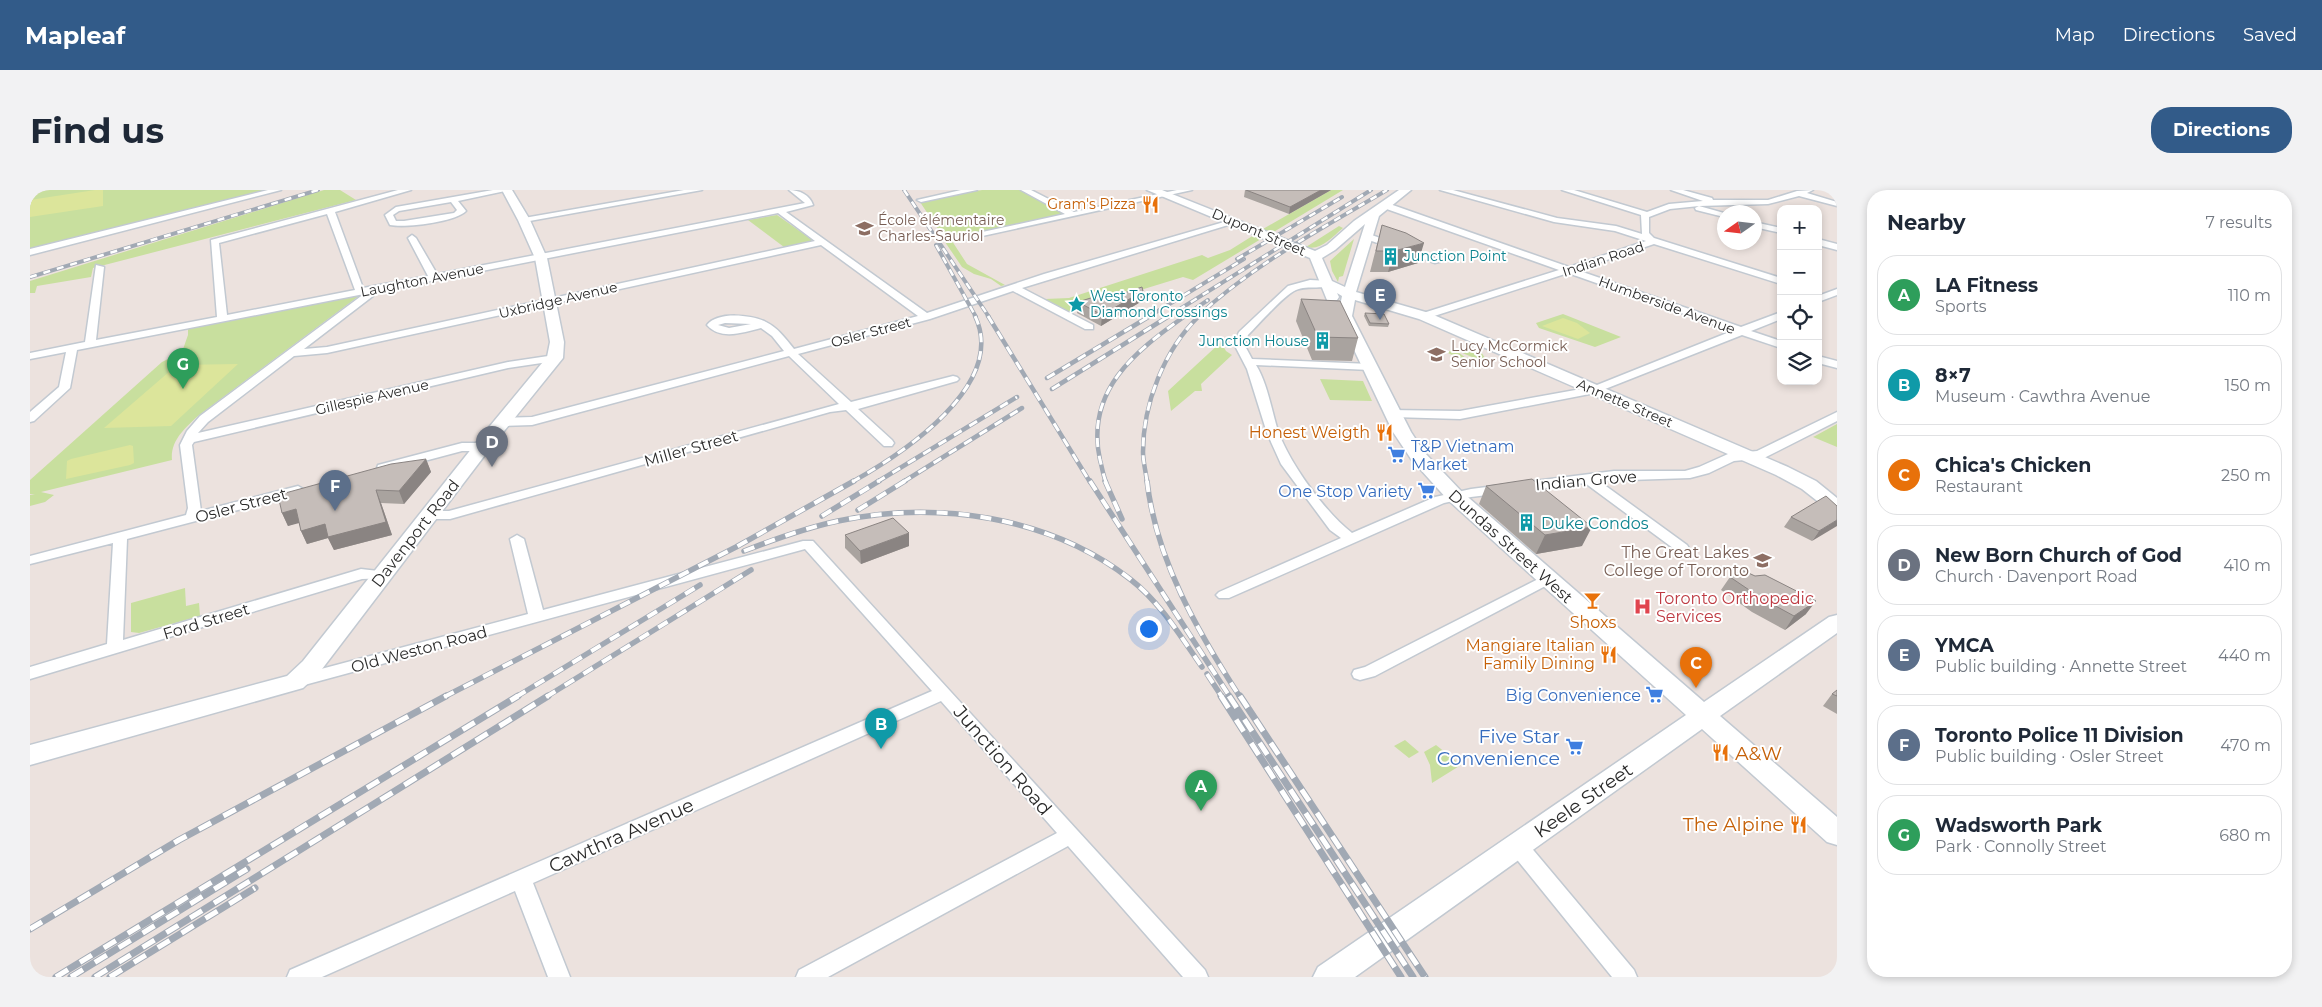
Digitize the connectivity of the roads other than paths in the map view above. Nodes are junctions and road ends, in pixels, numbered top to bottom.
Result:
1 (276, 190) edge
2 (407, 190) edge
3 (506, 190) edge
4 (698, 190) edge
5 (793, 190) edge
6 (973, 190) edge
7 (1024, 190) edge
8 (1152, 190) edge
9 (1188, 190) edge
10 (1406, 190) edge
11 (1444, 190) edge
12 (1566, 190) edge
13 (1675, 190) edge
14 (1785, 190) edge
15 (1809, 190) edge
16 (1798, 194) junction
17 (1164, 195) junction
18 (454, 200) junction
19 (921, 200) dead end
20 (1716, 203) junction
21 (1837, 204) edge
22 (1384, 205) junction
23 (1690, 205) junction
24 (330, 210) junction
25 (780, 211) junction
26 (1717, 213) edge
27 (1374, 214) junction
28 (1646, 214) junction
29 (1073, 215) junction
30 (524, 220) junction
31 (1234, 222) junction
32 (1762, 226) edge
33 (1777, 230) edge
34 (1344, 236) junction
35 (1366, 236) junction
36 (412, 238) dead end
37 (967, 238) dead end
38 (1651, 240) junction
39 (822, 242) junction
40 (1822, 243) edge
41 (1837, 247) edge
42 (30, 252) edge
43 (1315, 256) junction
44 (541, 258) junction
45 (1438, 261) dead end
46 (99, 268) dead end
47 (1568, 270) junction
48 (434, 278) junction
49 (1777, 280) edge
50 (1328, 284) junction
51 (1012, 287) junction
52 (365, 291) junction
53 (1837, 292) edge
54 (1349, 294) junction
55 (1822, 296) edge
56 (549, 302) junction
57 (1345, 316) junction
58 (1424, 316) junction
59 (926, 317) junction
60 (1777, 317) edge
61 (222, 319) junction
62 (763, 324) dead end
63 (1089, 327) dead end
64 (1742, 332) junction
65 (90, 344) junction
66 (1777, 345) edge
67 (72, 347) junction
68 (293, 353) junction
69 (796, 353) junction
70 (30, 356) edge
71 (555, 358) junction
72 (1822, 360) edge
73 (1251, 362) junction
74 (1837, 365) edge
75 (1370, 367) junction
76 (953, 379) dead end
77 (1595, 390) junction
78 (848, 406) junction
79 (1393, 413) junction
80 (1837, 416) edge
81 (30, 418) edge
82 (503, 422) junction
83 (189, 439) junction
84 (888, 443) dead end
85 (482, 447) junction
86 (1746, 456) junction
87 (372, 470) edge
88 (1588, 479) junction
89 (307, 487) edge
90 (1455, 496) junction
91 (1837, 507) edge
92 (429, 515) junction
93 (192, 517) junction
94 (120, 536) junction
95 (516, 539) dead end
96 (1350, 539) junction
97 (808, 544) joint
98 (1682, 548) dead end
99 (30, 560) edge
100 (382, 575) junction
101 (1548, 579) junction
102 (1224, 595) dead end
103 (537, 617) junction
104 (1837, 622) edge
105 (115, 648) junction
106 (30, 673) edge
107 (1360, 674) dead end
108 (295, 682) junction
109 (944, 693) junction
110 (1702, 716) junction
111 (30, 755) edge
112 (1837, 834) edge
113 (1070, 836) junction
114 (1517, 845) junction
115 (521, 879) junction
116 (298, 977) edge
117 (559, 977) edge
118 (807, 977) edge
119 (1197, 977) edge
120 (1329, 977) edge
121 (1626, 977) edge

1 - 42 street
2 - 24 street
3 - 18 street
3 - 30 main road
4 - 30 street
5 - 25 street, Laughton Avenue
6 - 19 street
7 - 29 street
8 - 17 main road, Dupont Street
9 - 17 street
10 - 22 main road
11 - 38 street
12 - 28 street
13 - 20 street
14 - 16 street
15 - 16 street
16 - 20 street
16 - 21 street
17 - 29 street
17 - 31 main road, Dupont Street
18 - 18 street
20 - 23 street
22 - 27 main road
22 - 47 street, Humberside Avenue
23 - 26 street
23 - 28 street
24 - 52 street
24 - 61 street
25 - 39 street
25 - 44 street, Laughton Avenue
27 - 34 main road
27 - 35 main road
28 - 38 street, Indian Road
29 - 37 street
30 - 44 main road
31 - 43 main road, Dupont Street
31 - 51 street, Osler Street
32 - 33 street
34 - 35 main road
34 - 43 main road
35 - 45 street
35 - 54 main road
36 - 48 street
38 - 47 street, Indian Road
38 - 49 street
39 - 56 street, Uxbridge Avenue
39 - 59 street
40 - 41 street
43 - 50 main road, Dupont Street
44 - 48 street, Laughton Avenue
44 - 56 main road
46 - 65 street
47 - 58 street, Indian Road
47 - 64 street, Humberside Avenue
48 - 52 street, Laughton Avenue
50 - 54 main road
50 - 57 main road, Dupont Street
50 - 73 street
51 - 59 street, Osler Street
51 - 63 street
52 - 61 street, Laughton Avenue
52 - 68 street
53 - 55 street
54 - 57 main road
54 - 58 main road, Annette Street
56 - 68 street, Uxbridge Avenue
56 - 71 main road
57 - 75 main road, Dundas Street West
58 - 77 main road, Annette Street
59 - 69 street, Osler Street
60 - 64 street
61 - 65 street, Laughton Avenue
62 - 69 street
64 - 66 street, Humberside Avenue
64 - 77 street
65 - 67 street, Laughton Avenue
67 - 70 street, Laughton Avenue
67 - 81 street
68 - 83 street
69 - 78 street
69 - 82 street, Osler Street
71 - 82 main road, Davenport Road
71 - 83 street, Gillespie Avenue
72 - 74 street
73 - 75 street
73 - 96 street
75 - 79 main road, Dundas Street West
76 - 78 street, Miller Street
77 - 79 street
77 - 86 main road, Annette Street
78 - 84 street
78 - 92 street, Miller Street
79 - 90 main road, Dundas Street West
80 - 86 street, Indian Grove
82 - 85 main road, Davenport Road
83 - 93 street
85 - 87 street
85 - 92 main road, Davenport Road
86 - 88 street, Indian Grove
86 - 91 main road, Annette Street
88 - 90 street, Indian Grove
88 - 98 street
89 - 93 street, Osler Street
90 - 96 street, Indian Grove
90 - 101 main road, Dundas Street West
92 - 100 main road, Davenport Road
93 - 94 street, Osler Street
94 - 99 street, Osler Street
94 - 105 street
95 - 103 street
96 - 102 street, Indian Grove
97 - 103 street, Old Weston Road
97 - 109 street, Junction Road
100 - 105 street, Ford Street
100 - 108 main road, Davenport Road
101 - 107 street
101 - 110 main road, Dundas Street West
103 - 108 street, Old Weston Road
104 - 110 main road, Keele Street
105 - 106 street, Ford Street
108 - 111 main road, Old Weston Road
109 - 113 street, Junction Road
109 - 115 street, Cawthra Avenue
110 - 112 main road, Dundas Street West
110 - 114 main road, Keele Street
113 - 118 street
113 - 119 street, Junction Road
114 - 120 main road, Keele Street
114 - 121 street
115 - 116 street, Cawthra Avenue
115 - 117 street

